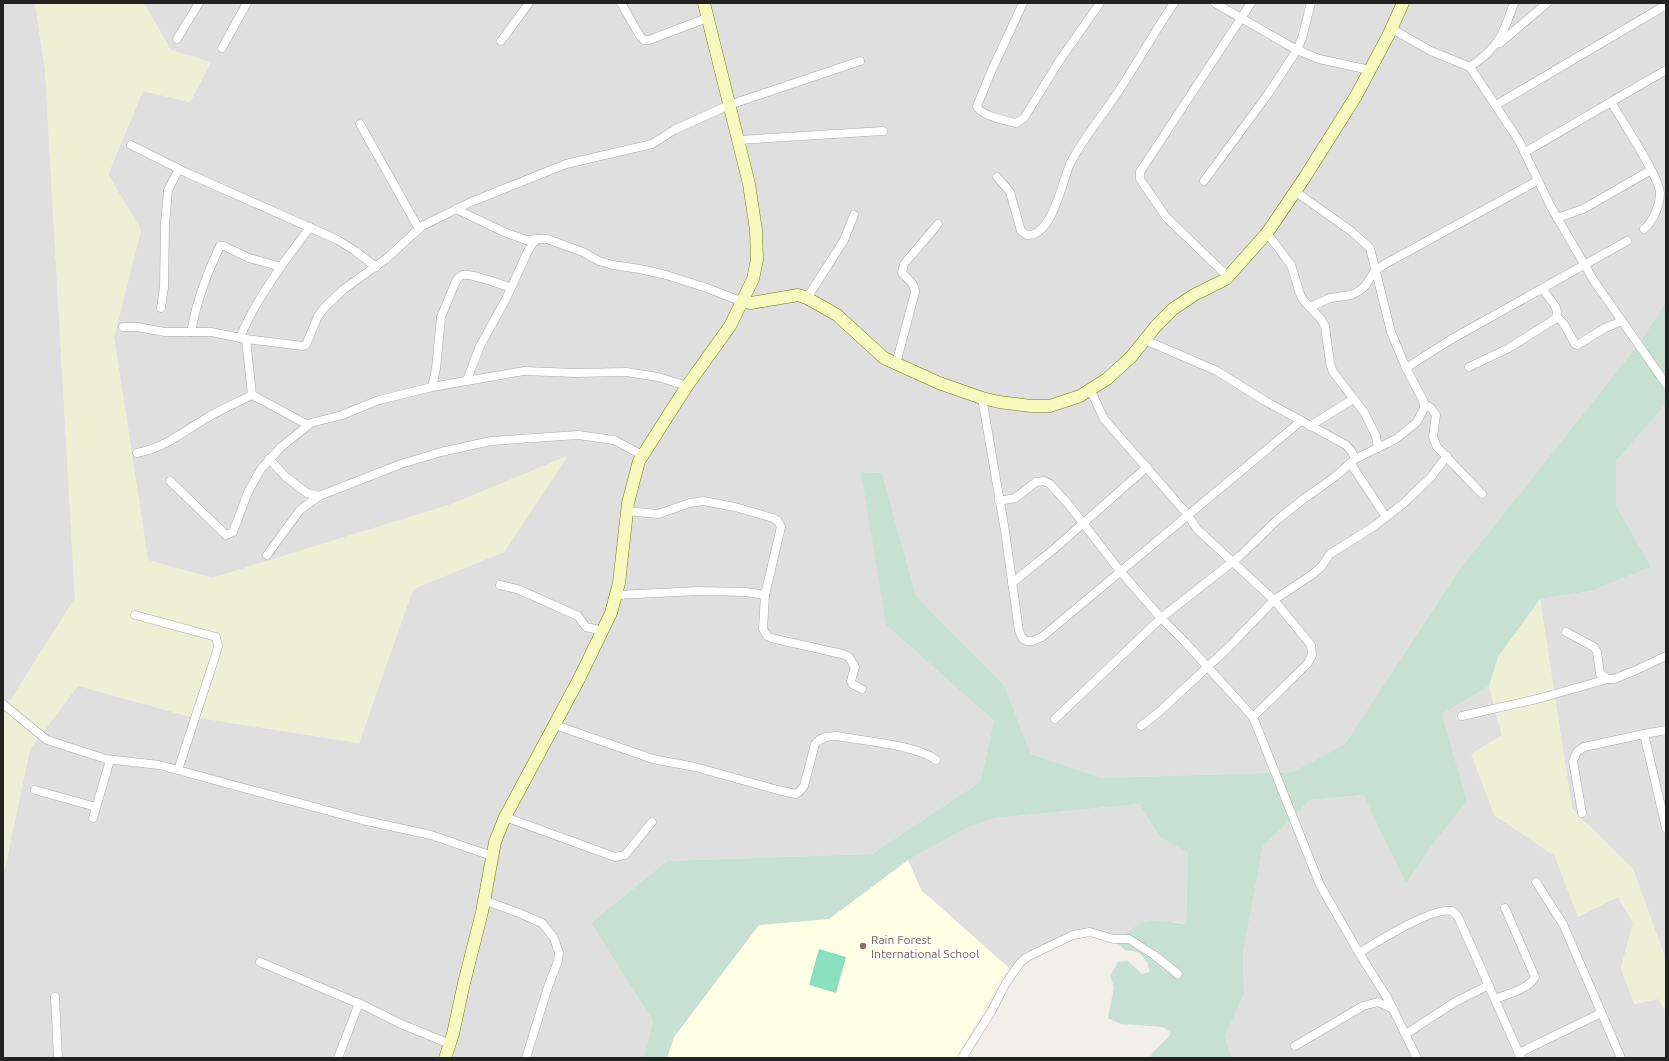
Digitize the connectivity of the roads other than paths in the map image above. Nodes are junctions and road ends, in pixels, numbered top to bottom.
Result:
1 (199, 3) edge
2 (247, 3) edge
3 (529, 3) edge
4 (621, 3) edge
5 (704, 3) edge
6 (1023, 3) edge
7 (1100, 3) edge
8 (1174, 3) edge
9 (1215, 3) edge
10 (1251, 3) edge
11 (1311, 3) edge
12 (1402, 3) edge
13 (1514, 3) edge
14 (1547, 3) edge
15 (1666, 5) edge
16 (707, 18) junction
17 (1242, 18) junction
18 (1392, 29) junction
19 (177, 39) dead end
20 (500, 41) dead end
21 (1494, 47) junction
22 (222, 48) dead end
23 (1297, 50) junction
24 (860, 61) dead end
25 (1470, 67) junction
26 (1370, 70) junction
27 (1666, 70) edge
28 (1611, 102) junction
29 (729, 105) junction
30 (1496, 105) junction
31 (360, 124) dead end
32 (883, 131) dead end
33 (738, 140) junction
34 (131, 145) dead end
35 (1525, 152) junction
36 (179, 169) junction
37 (1652, 170) junction
38 (997, 177) dead end
39 (1204, 181) dead end
40 (1537, 181) junction
41 (1296, 192) junction
42 (456, 209) junction
43 (854, 215) dead end
44 (1557, 218) junction
45 (938, 224) dead end
46 (310, 227) junction
47 (419, 229) junction
48 (1644, 229) dead end
49 (1267, 233) junction
50 (538, 239) junction
51 (1626, 240) dead end
52 (1585, 265) junction
53 (281, 267) junction
54 (376, 267) junction
55 (1375, 271) junction
56 (1229, 276) junction
57 (511, 288) junction
58 (1543, 289) junction
59 (807, 298) junction
60 (743, 302) junction
61 (1310, 306) junction
62 (161, 308) dead end
63 (1557, 317) junction
64 (1622, 321) junction
65 (123, 327) dead end
66 (191, 332) junction
67 (243, 338) junction
68 (1145, 340) junction
69 (896, 364) junction
70 (1469, 367) dead end
71 (1406, 368) junction
72 (467, 380) junction
73 (1666, 384) edge
74 (687, 386) junction
75 (432, 387) junction
76 (1090, 389) junction
77 (252, 395) junction
78 (982, 398) junction
79 (1353, 399) junction
80 (1424, 404) junction
81 (1301, 421) junction
82 (308, 424) junction
83 (1310, 426) junction
84 (1378, 448) junction
85 (137, 453) dead end
86 (642, 455) junction
87 (1447, 456) junction
88 (269, 459) junction
89 (1353, 461) junction
90 (1147, 467) junction
91 (170, 481) dead end
92 (1482, 494) dead end
93 (319, 496) junction
94 (999, 501) junction
95 (627, 511) junction
96 (1188, 515) junction
97 (1386, 517) junction
98 (1083, 524) junction
99 (267, 555) dead end
100 (1231, 561) junction
101 (1120, 571) junction
102 (1012, 583) junction
103 (500, 585) dead end
104 (617, 595) junction
105 (765, 595) junction
106 (1274, 600) junction
107 (135, 615) dead end
108 (1161, 618) junction
109 (603, 631) junction
110 (1566, 632) dead end
111 (1666, 656) edge
112 (1208, 667) junction
113 (1608, 679) junction
114 (862, 689) dead end
115 (3, 704) edge
116 (1462, 716) dead end
117 (1253, 717) junction
118 (1055, 719) dead end
119 (555, 725) junction
120 (1141, 726) dead end
121 (1666, 730) edge
122 (1644, 734) junction
123 (110, 760) junction
124 (936, 760) dead end
125 (178, 770) junction
126 (35, 790) dead end
127 (96, 807) junction
128 (1582, 812) dead end
129 (505, 817) junction
130 (93, 818) dead end
131 (652, 822) dead end
132 (1666, 828) edge
133 (492, 856) junction
134 (1536, 882) dead end
135 (484, 900) junction
136 (1505, 908) dead end
137 (1359, 953) junction
138 (260, 962) dead end
139 (1178, 974) dead end
140 (1489, 985) junction
141 (55, 997) dead end
142 (1495, 999) junction
143 (359, 1003) junction
144 (1393, 1009) junction
145 (1601, 1013) junction
146 (1406, 1034) junction
147 (450, 1044) junction
148 (1295, 1046) dead end
149 (1520, 1055) edge
150 (58, 1058) edge
151 (338, 1058) edge
152 (445, 1058) edge
153 (526, 1058) edge
154 (962, 1058) edge
155 (1417, 1058) edge
156 (1621, 1058) edge

1 - 19 street
2 - 22 street
3 - 20 street
4 - 16 street
5 - 16 street
6 - 7 street
8 - 38 street
9 - 17 street
10 - 17 street
11 - 23 street
12 - 18 street
13 - 21 street
14 - 21 street
15 - 30 street
16 - 29 street
17 - 23 street
17 - 56 street
18 - 25 street
18 - 26 street
21 - 25 street
23 - 26 street
23 - 39 street
24 - 29 street
25 - 30 street
26 - 41 street
27 - 28 street
28 - 35 street
28 - 37 street
29 - 33 street
29 - 42 street
30 - 35 street
31 - 47 street
32 - 33 street
33 - 60 street
34 - 36 street
35 - 40 street
36 - 46 street
36 - 62 street
37 - 44 street
37 - 48 street
40 - 44 street
40 - 55 street
41 - 49 street
41 - 55 street
42 - 47 street
42 - 50 street
43 - 59 street
44 - 52 street
45 - 69 street
46 - 53 street
46 - 54 street
47 - 54 street
49 - 56 street
49 - 61 street
50 - 57 street
50 - 60 street
51 - 52 street
52 - 58 street
52 - 64 street
53 - 66 street
53 - 67 street
54 - 67 street
55 - 61 street
55 - 71 street
56 - 68 street
57 - 72 street
57 - 75 street
58 - 63 street
58 - 71 street
59 - 60 street
59 - 69 street
60 - 74 street
61 - 79 street
63 - 64 street
63 - 70 street
64 - 73 street
65 - 66 street
66 - 67 street
67 - 77 street
68 - 76 street
68 - 81 street
69 - 78 street
71 - 80 street
72 - 74 street
72 - 75 street
74 - 86 street
75 - 82 street
76 - 78 street
76 - 90 street
77 - 82 street
77 - 85 street
78 - 94 street
79 - 83 street
79 - 84 street
80 - 84 street
80 - 87 street
81 - 83 street
81 - 96 street
82 - 88 street
83 - 89 street
84 - 89 street
86 - 93 street
86 - 95 street
87 - 92 street
87 - 97 street
88 - 91 street
88 - 93 street
89 - 97 street
89 - 100 street
90 - 96 street
90 - 98 street
93 - 99 street
94 - 98 street
94 - 102 street
95 - 104 street
95 - 105 street
96 - 100 street
96 - 101 street
97 - 106 street
98 - 101 street
98 - 102 street
100 - 106 street
100 - 108 street
101 - 102 street
101 - 108 street
103 - 109 street
104 - 105 street
104 - 109 street
105 - 114 street
106 - 112 street
106 - 117 street
107 - 125 street
108 - 112 street
108 - 118 street
109 - 119 street
110 - 113 street
111 - 113 street
112 - 117 street
112 - 120 street
113 - 116 street
115 - 123 street
117 - 137 street
119 - 124 street
119 - 129 street
121 - 122 street
122 - 128 street
122 - 132 street
123 - 125 street
123 - 127 street
125 - 133 street
126 - 127 street
127 - 130 street
129 - 131 street
129 - 133 street
133 - 135 street
134 - 145 street
135 - 147 street
135 - 153 street
136 - 142 street
137 - 140 street
137 - 144 street
138 - 143 street
139 - 154 street
140 - 142 street
140 - 146 street
141 - 150 street
142 - 149 street
143 - 147 street
143 - 151 street
144 - 146 street
144 - 148 street
145 - 149 street
145 - 156 street
146 - 155 street
147 - 152 street

